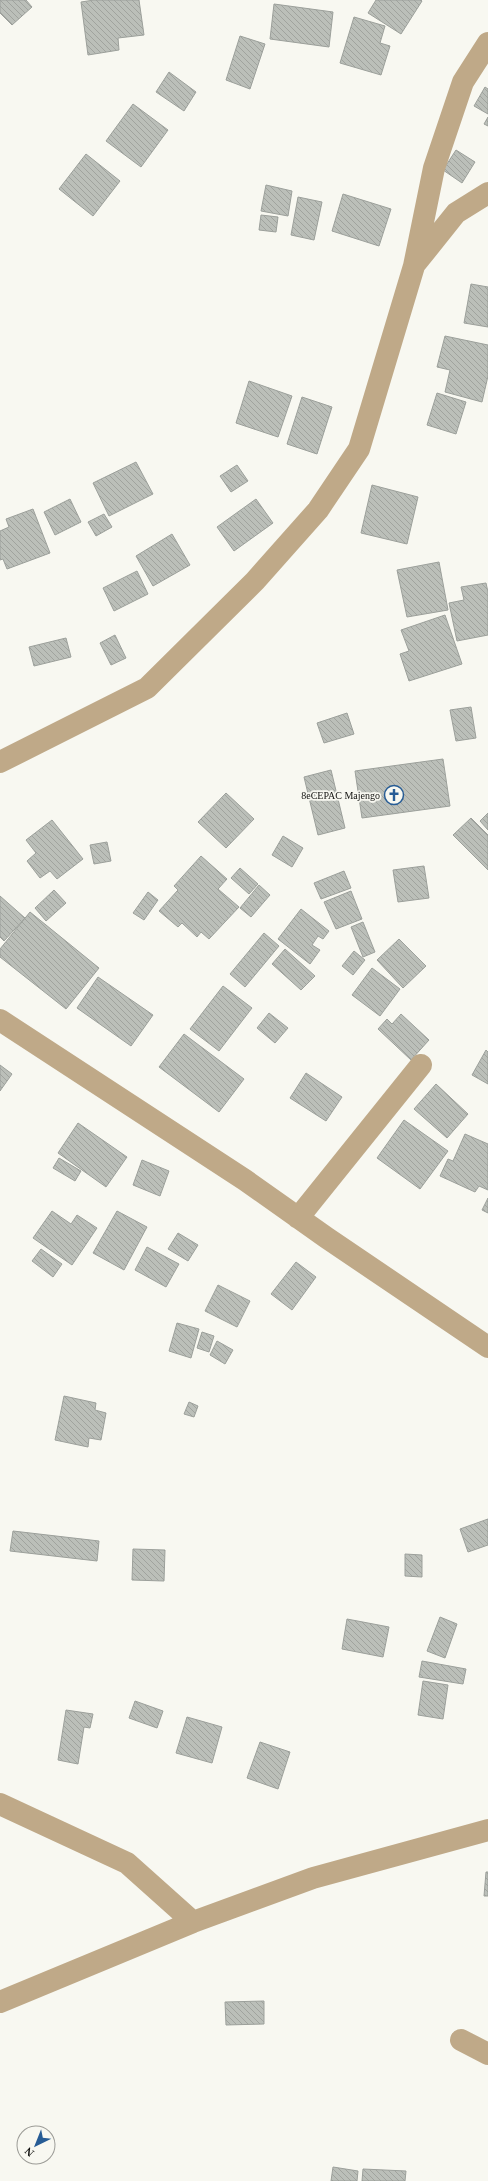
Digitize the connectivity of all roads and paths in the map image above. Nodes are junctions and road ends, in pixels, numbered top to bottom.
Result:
1 (488, 43) edge
2 (488, 193) edge
3 (414, 266) junction
4 (0, 762) edge
5 (0, 1020) edge
6 (421, 1065) dead end
7 (298, 1218) junction
8 (488, 1347) edge
9 (0, 1804) edge
10 (488, 1830) edge
11 (193, 1922) junction
12 (0, 2002) edge
13 (461, 2040) dead end
14 (488, 2054) edge

1 - 3 street
2 - 3 street
3 - 4 street
5 - 7 street
6 - 7 street
7 - 8 street
9 - 11 street
10 - 11 street
11 - 12 street
13 - 14 street

